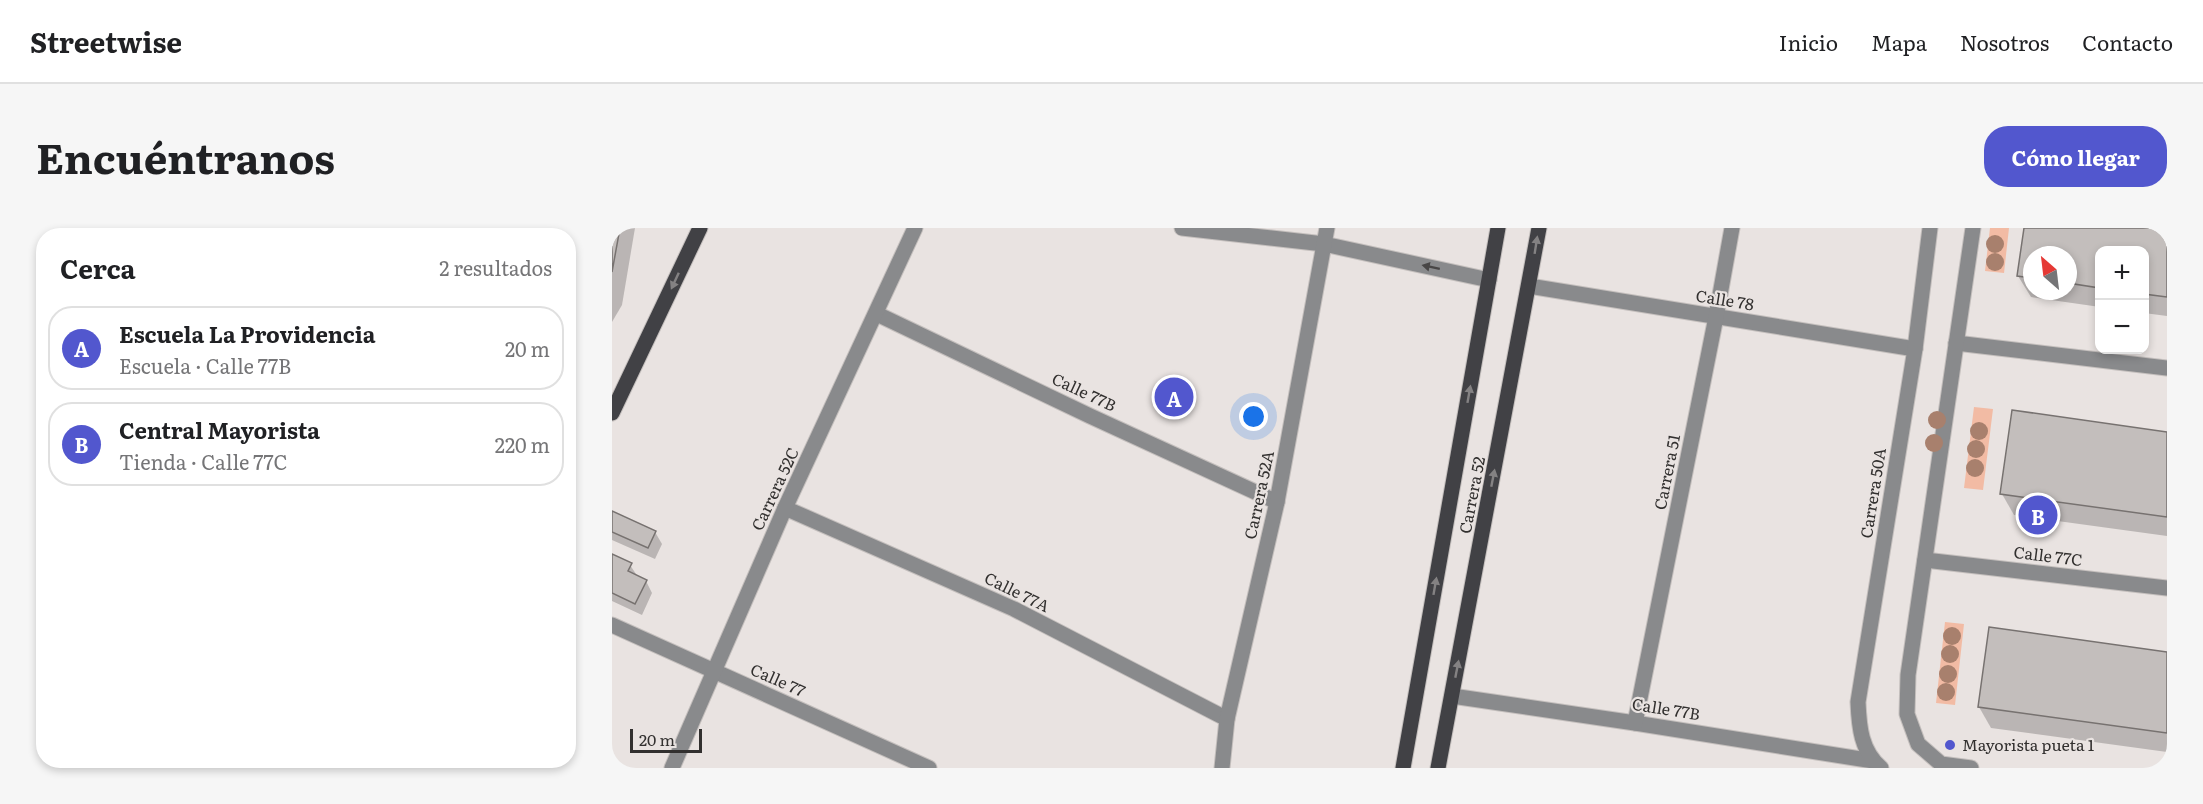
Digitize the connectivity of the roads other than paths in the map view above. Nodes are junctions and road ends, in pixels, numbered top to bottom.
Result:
1 (700, 228) edge
2 (915, 228) edge
3 (1182, 228) edge
4 (1327, 228) edge
5 (1498, 228) edge
6 (1539, 228) edge
7 (1732, 228) edge
8 (1930, 228) edge
9 (1973, 228) edge
10 (1324, 244) junction
11 (1489, 280) junction
12 (1529, 286) junction
13 (877, 314) junction
14 (1716, 316) junction
15 (1956, 343) junction
16 (1915, 349) junction
17 (2167, 368) edge
18 (612, 413) edge
19 (1277, 502) junction
20 (785, 508) junction
21 (1925, 560) junction
22 (2167, 588) edge
23 (612, 625) edge
24 (713, 671) junction
25 (1452, 696) junction
26 (1227, 719) junction
27 (1635, 723) junction
28 (1877, 764) edge
29 (672, 768) edge
30 (929, 768) edge
31 (1222, 768) edge
32 (1403, 768) edge
33 (1438, 768) edge
34 (1971, 768) edge

1 -> 18 main road
2 - 13 street, Carrera 52C
3 - 10 street
4 - 10 street, Carrera 52A
5 - 11 main road, Carrera 52
12 -> 6 main road, Carrera 52
7 - 14 street, Carrera 51
8 - 16 street, Carrera 50A
9 - 15 street
11 -> 10 street
10 - 19 street, Carrera 52A
32 -> 11 main road, Carrera 52
12 - 14 street, Calle 78
25 -> 12 main road, Carrera 52
13 - 19 street, Calle 77B
13 - 20 street, Carrera 52C
14 - 16 street, Calle 78
14 - 27 street, Carrera 51
15 - 17 street
15 - 21 street
16 - 28 street, Carrera 50A
19 - 26 street, Carrera 52A
20 - 24 street, Carrera 52C
20 - 26 street, Calle 77A
21 - 22 street, Calle 77C
21 - 34 street
23 - 24 street, Calle 77
24 - 29 street, Carrera 52C
24 - 30 street, Calle 77
25 - 27 street, Calle 77B
25 - 33 main road, Carrera 52
26 - 31 street, Carrera 52A
27 - 28 street, Calle 77B

